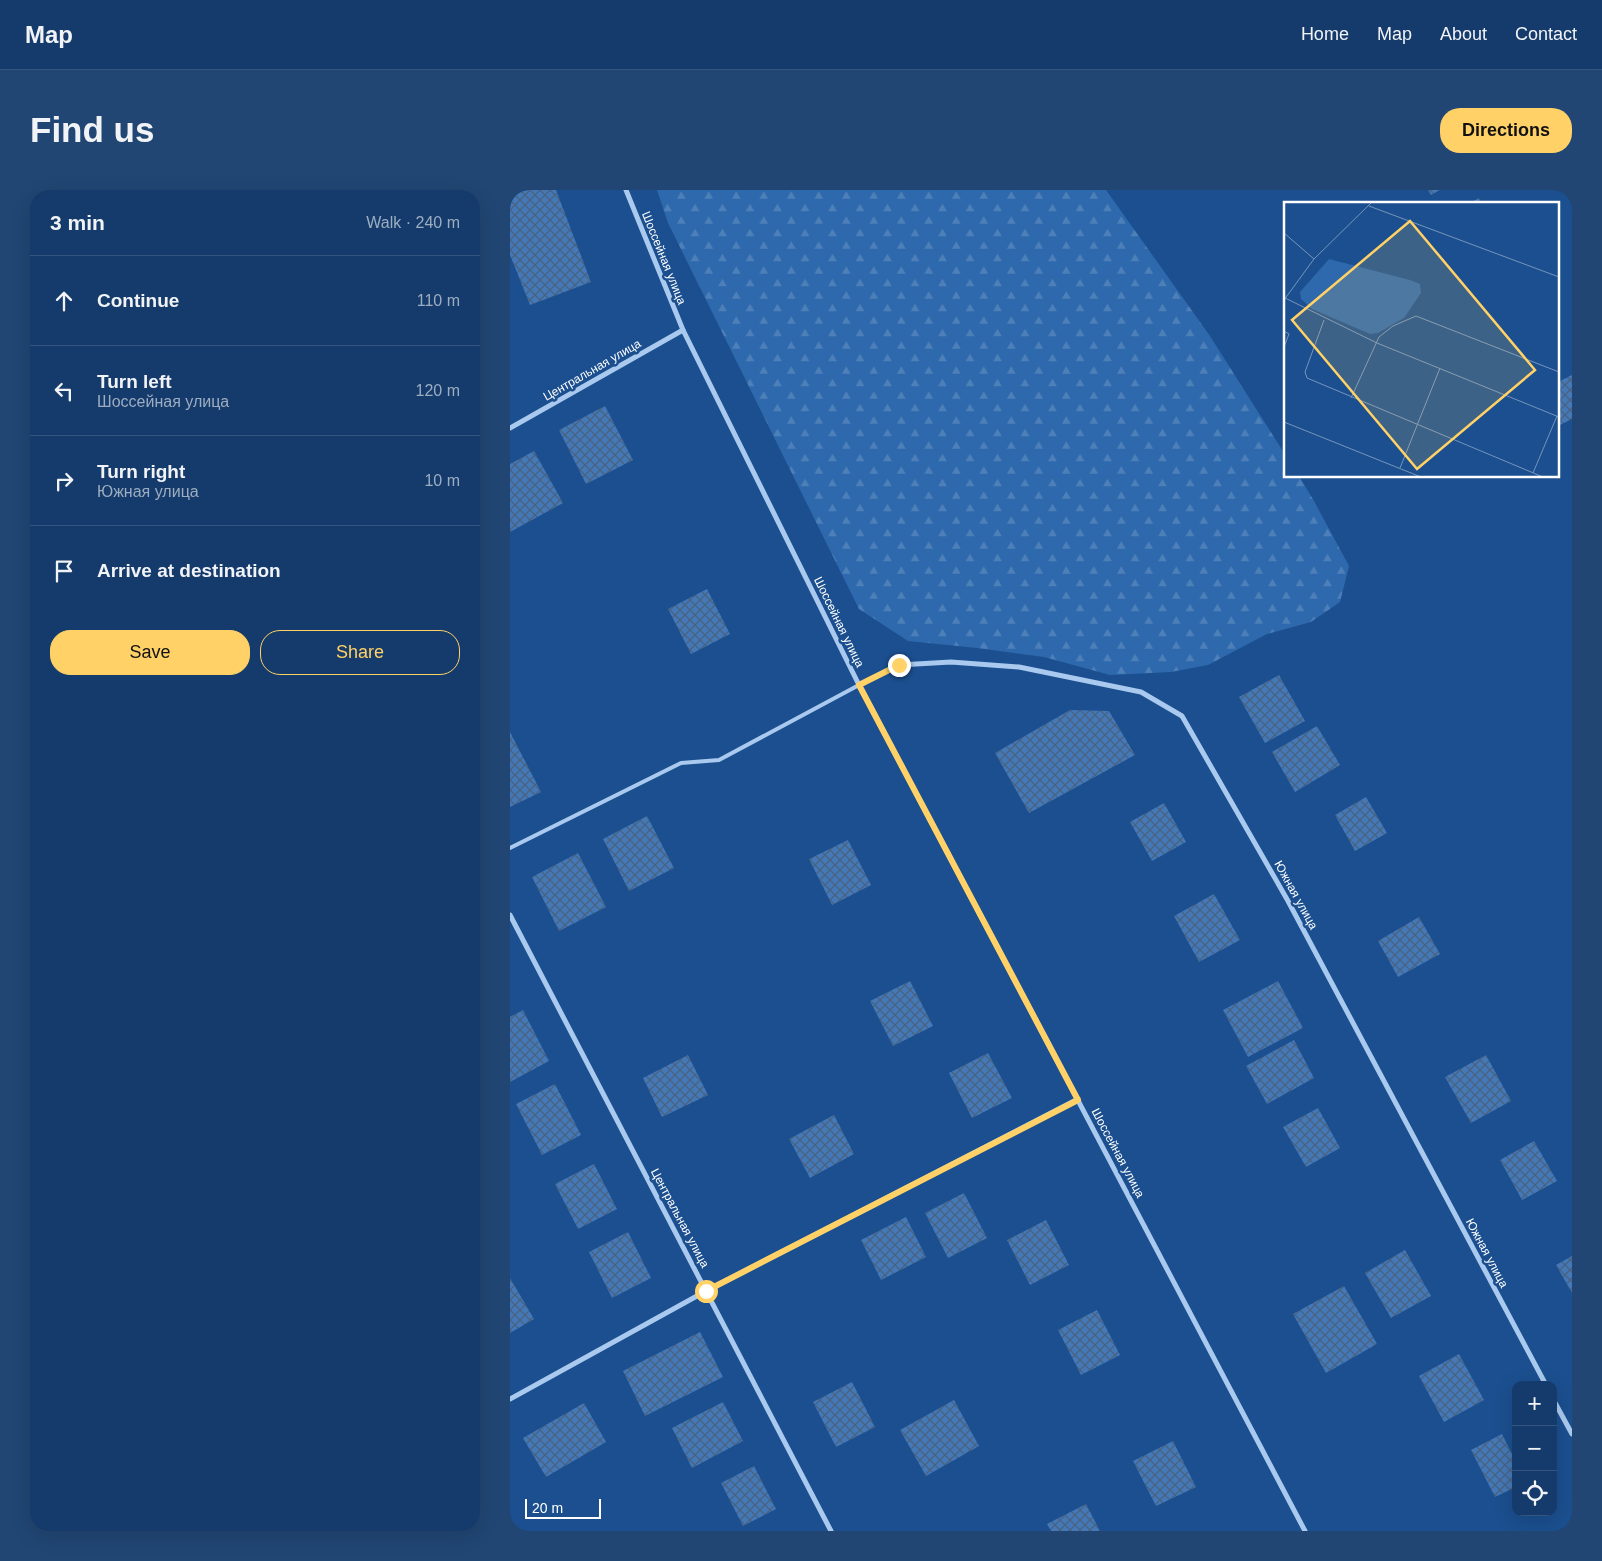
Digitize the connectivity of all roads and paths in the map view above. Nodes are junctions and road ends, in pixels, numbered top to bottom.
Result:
1 (626, 190) edge
2 (1569, 190) edge
3 (1572, 195) edge
4 (683, 330) junction
5 (510, 428) edge
6 (859, 685) junction
7 (510, 848) edge
8 (510, 916) edge
9 (1078, 1100) junction
10 (706, 1291) junction
11 (1544, 1381) edge
12 (510, 1399) edge
13 (1557, 1406) edge
14 (1572, 1434) edge
15 (831, 1531) edge
16 (1305, 1531) edge

1 - 4 street, Шоссейная улица
2 - 3 street
4 - 5 street, Центральная улица
4 - 6 street, Шоссейная улица
6 - 7 lane
6 - 9 street, Шоссейная улица
6 - 11 street, Южная улица
8 - 10 street, Центральная улица
9 - 10 street
9 - 16 street, Шоссейная улица
10 - 12 street
10 - 15 street, Центральная улица
13 - 14 street

